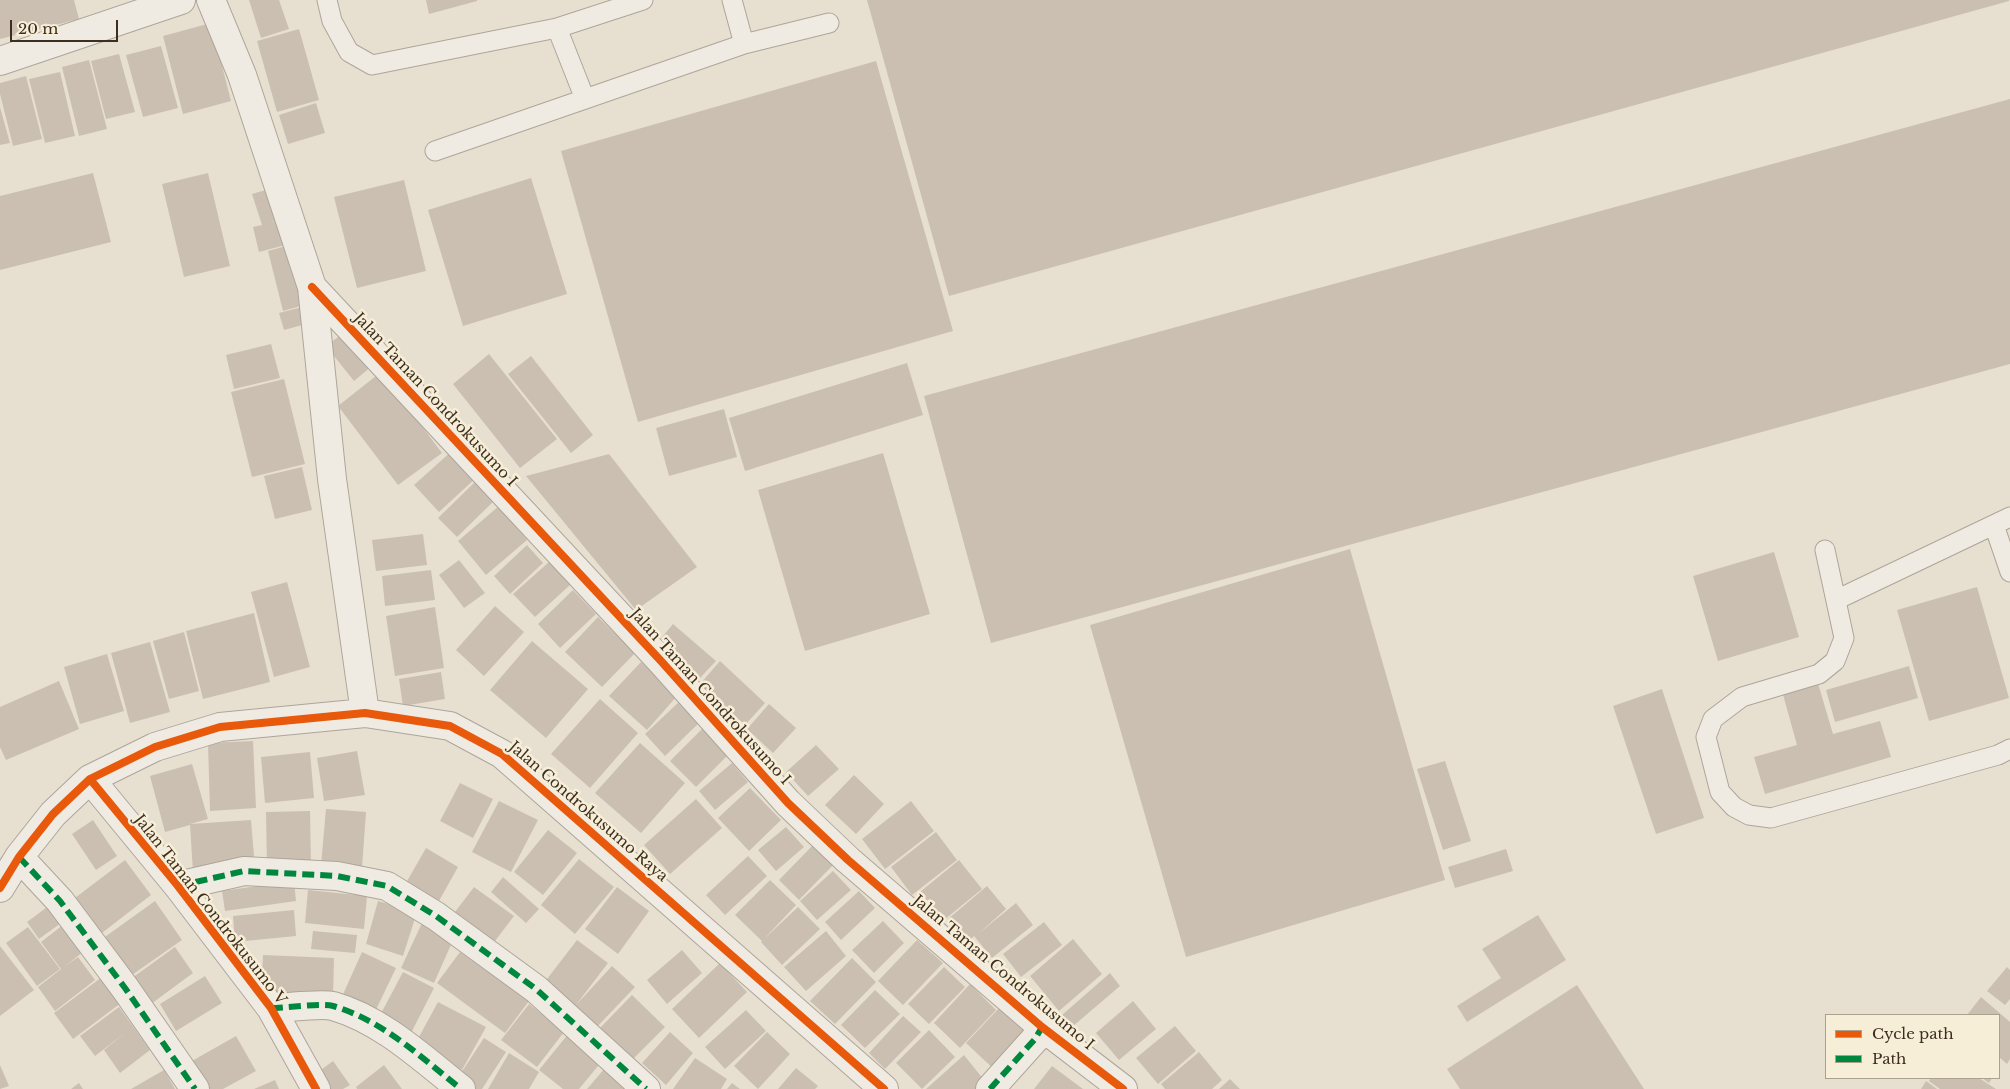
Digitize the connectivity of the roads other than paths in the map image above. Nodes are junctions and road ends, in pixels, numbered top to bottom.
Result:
1 (180, 0) edge
2 (211, 0) edge
3 (327, 0) edge
4 (643, 0) edge
5 (732, 0) edge
6 (829, 23) dead end
7 (557, 28) junction
8 (744, 44) junction
9 (0, 61) edge
10 (585, 100) junction
11 (435, 151) dead end
12 (312, 288) junction
13 (2002, 521) edge
14 (1825, 550) dead end
15 (2010, 572) edge
16 (1836, 600) junction
17 (366, 713) junction
18 (2010, 749) edge
19 (90, 779) junction
20 (19, 857) junction
21 (178, 886) junction
22 (0, 888) edge
23 (272, 1008) junction
24 (1042, 1027) junction
25 (195, 1089) edge
26 (316, 1089) edge
27 (461, 1089) edge
28 (646, 1089) edge
29 (884, 1089) edge
30 (990, 1089) edge
31 (1123, 1089) edge

1 - 9 street
2 - 12 street
3 - 7 lane
4 - 7 lane
5 - 8 lane
6 - 8 lane
7 - 10 lane
8 - 10 lane
10 - 11 lane
12 - 17 street
12 - 24 street, Jalan Taman Condrokusumo I
13 - 15 lane
13 - 16 lane
14 - 16 lane
16 - 18 lane
17 - 19 street, Jalan Condrokusumo Raya
17 - 29 street, Jalan Condrokusumo Raya
19 - 20 street, Jalan Condrokusumo Raya
19 - 21 street, Jalan Taman Condrokusumo V
20 - 22 street, Jalan Condrokusumo Raya
20 - 25 street
21 - 23 street, Jalan Taman Condrokusumo V
21 - 28 street
23 - 26 street, Jalan Taman Condrokusumo V
23 - 27 street
24 - 30 street
24 - 31 street, Jalan Taman Condrokusumo I

